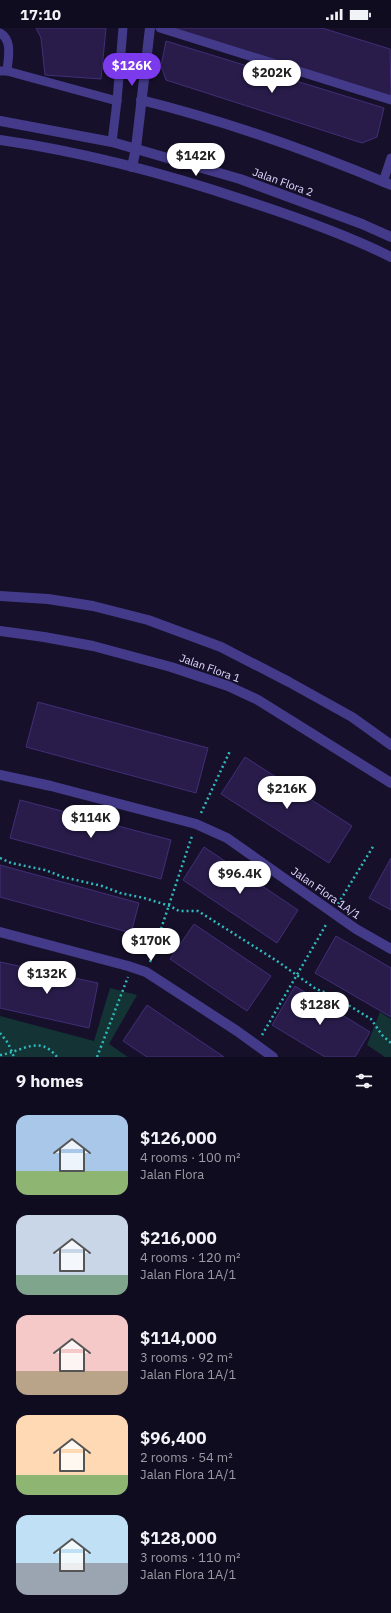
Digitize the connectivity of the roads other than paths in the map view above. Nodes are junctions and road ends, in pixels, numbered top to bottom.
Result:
1 (6, 28) edge
2 (123, 28) edge
3 (150, 28) edge
4 (160, 28) edge
5 (3, 36) edge
6 (4, 71) edge
7 (141, 100) junction
8 (391, 100) edge
9 (116, 101) junction
10 (0, 121) edge
11 (0, 140) edge
12 (112, 142) junction
13 (136, 148) junction
14 (391, 158) edge
15 (132, 167) junction
16 (387, 183) edge
17 (391, 237) edge
18 (391, 257) edge
19 (0, 596) edge
20 (0, 631) edge
21 (391, 745) edge
22 (0, 775) edge
23 (391, 783) edge
24 (0, 932) edge
25 (391, 949) edge
26 (261, 1051) edge
27 (272, 1057) edge

1 - 5 lane
2 - 9 lane
3 - 7 street
4 - 8 lane
5 - 6 lane
6 - 9 lane
7 - 13 street
7 - 16 street
9 - 12 lane
10 - 12 street, Jalan Flora 2
11 - 15 street
12 - 13 street, Jalan Flora 2
13 - 15 street
13 - 17 street, Jalan Flora 2
14 - 16 lane
15 - 18 street
19 - 21 street, Jalan Flora 1
20 - 23 street, Jalan Flora 1
22 - 25 street, Jalan Flora 1A/1
24 - 26 street
26 - 27 street

